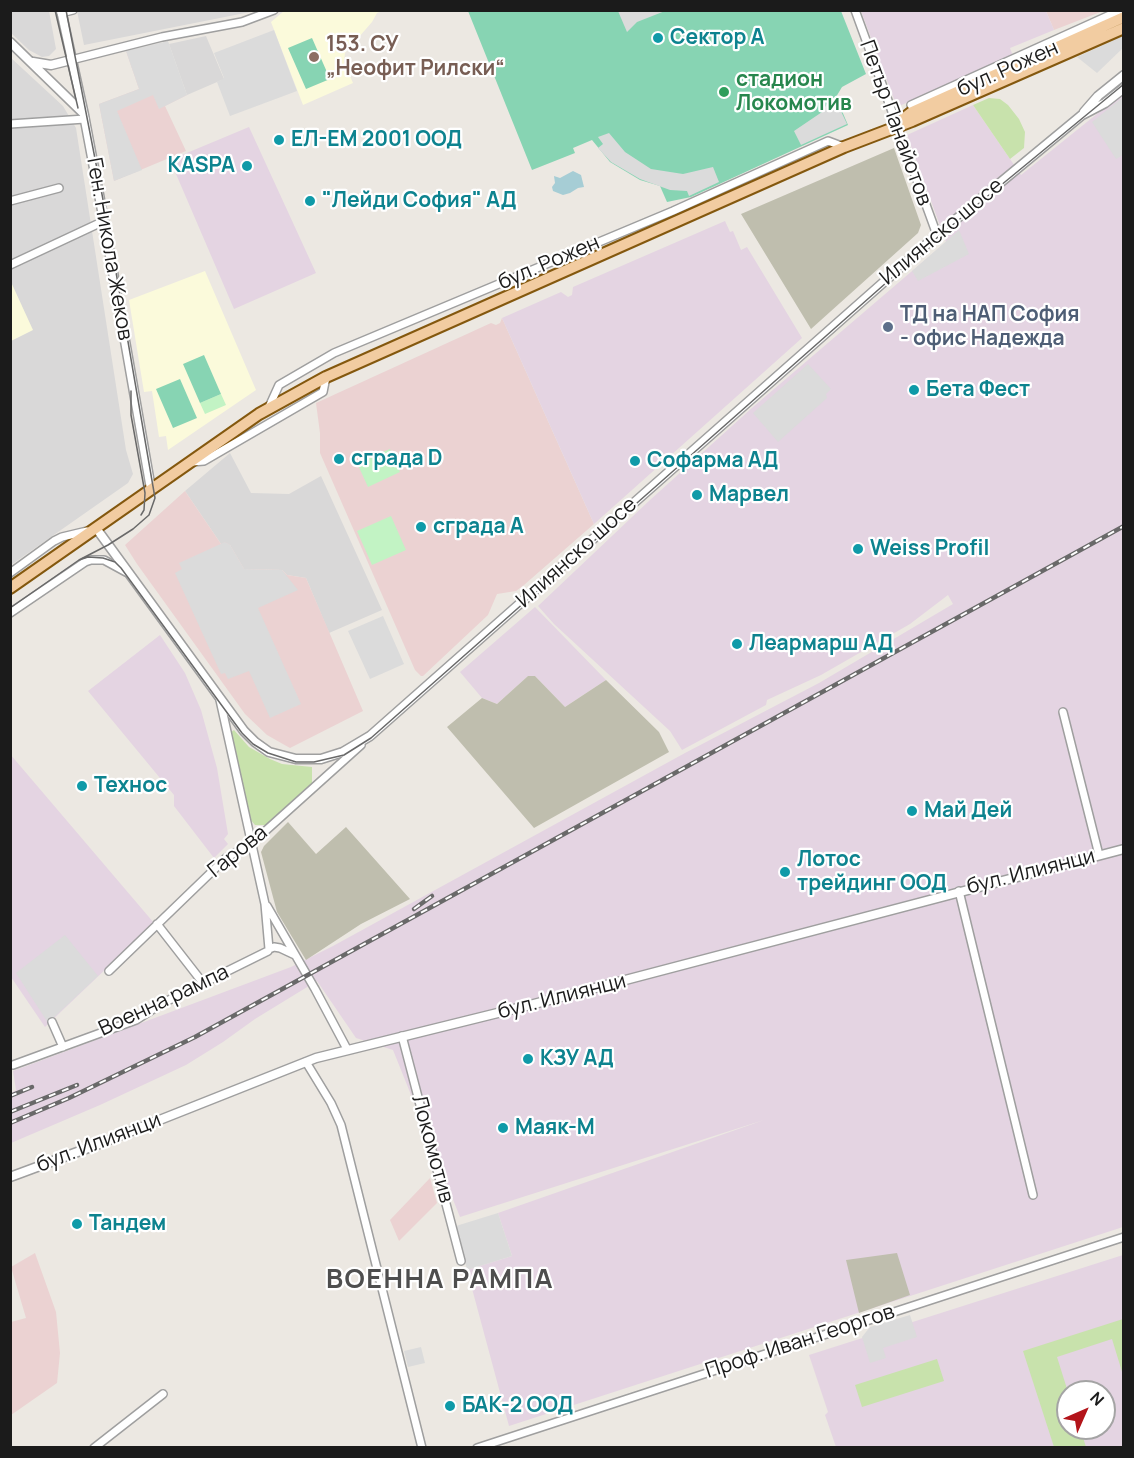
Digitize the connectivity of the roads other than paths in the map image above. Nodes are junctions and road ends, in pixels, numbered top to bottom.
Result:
1 (73, 10) edge
2 (274, 10) edge
3 (855, 10) edge
4 (1121, 10) edge
5 (61, 12) edge
6 (1124, 17) edge
7 (1124, 28) edge
8 (10, 42) edge
9 (71, 60) junction
10 (32, 62) junction
11 (1124, 75) edge
12 (1124, 88) edge
13 (911, 105) dead end
14 (1082, 115) junction
15 (84, 117) junction
16 (10, 124) edge
17 (896, 126) junction
18 (844, 147) junction
19 (59, 188) dead end
20 (10, 201) edge
21 (104, 221) junction
22 (937, 235) junction
23 (10, 266) edge
24 (326, 377) junction
25 (269, 408) junction
26 (189, 462) junction
27 (151, 489) junction
28 (96, 528) junction
29 (11, 571) edge
30 (131, 576) junction
31 (10, 588) edge
32 (10, 613) edge
33 (219, 697) junction
34 (1063, 712) dead end
35 (370, 736) junction
36 (252, 843) junction
37 (1124, 849) edge
38 (1099, 855) junction
39 (959, 891) junction
40 (265, 904) junction
41 (157, 924) junction
42 (267, 951) junction
43 (296, 956) junction
44 (109, 971) dead end
45 (203, 982) junction
46 (52, 1022) dead end
47 (402, 1036) junction
48 (63, 1047) junction
49 (347, 1049) junction
50 (306, 1062) junction
51 (14, 1065) dead end
52 (10, 1177) edge
53 (1033, 1195) dead end
54 (1124, 1237) edge
55 (461, 1261) dead end
56 (163, 1394) dead end
57 (94, 1448) edge
58 (422, 1448) edge
59 (477, 1448) edge

1 - 5 street
2 - 9 street
3 - 17 street, Петър Панайотов
4 - 13 street, бул. Рожен
5 - 9 street, Ген. Никола Жеков
6 - 17 main road, бул. Рожен
7 - 17 main road, бул. Рожен
8 - 10 street
9 - 10 street
9 - 15 street, Ген. Никола Жеков
10 - 15 street
11 - 14 street, Илиянско шосе
12 - 14 street, Илиянско шосе
14 - 22 street, Илиянско шосе
15 - 16 street
15 - 21 street, Ген. Никола Жеков
17 - 18 main road, бул. Рожен
17 - 22 street, Петър Панайотов
18 - 24 main road, бул. Рожен
18 - 25 street, бул. Рожен
19 - 20 street
21 - 23 street
21 - 27 street, Ген. Никола Жеков
22 - 35 street, Илиянско шосе
24 - 25 main road, бул. Рожен
24 - 26 street, бул. Рожен
25 - 26 main road, бул. Рожен
26 - 27 main road, бул. Рожен
27 - 28 main road, бул. Рожен
28 - 29 street, бул. Рожен
28 - 30 street, Илиянско шосе
28 - 31 main road, бул. Рожен
30 - 32 street
30 - 33 street, Илиянско шосе
33 - 35 street, Илиянско шосе
33 - 36 street
34 - 38 street
35 - 36 street, Гарова
36 - 40 street
36 - 41 street, Гарова
37 - 38 street, бул. Илиянци
38 - 39 street, бул. Илиянци
39 - 47 street, бул. Илиянци
39 - 53 street
40 - 42 street
40 - 43 street
41 - 44 street, Гарова
41 - 45 street
42 - 43 street
42 - 45 street, Военна рампа
43 - 49 street
45 - 48 street, Военна рампа
46 - 48 street
47 - 49 street, бул. Илиянци
47 - 55 street, Локомотив
48 - 51 street, Военна рампа
49 - 50 street, бул. Илиянци
50 - 52 street, бул. Илиянци
50 - 58 street
54 - 59 street, Проф. Иван Георгов
56 - 57 street

